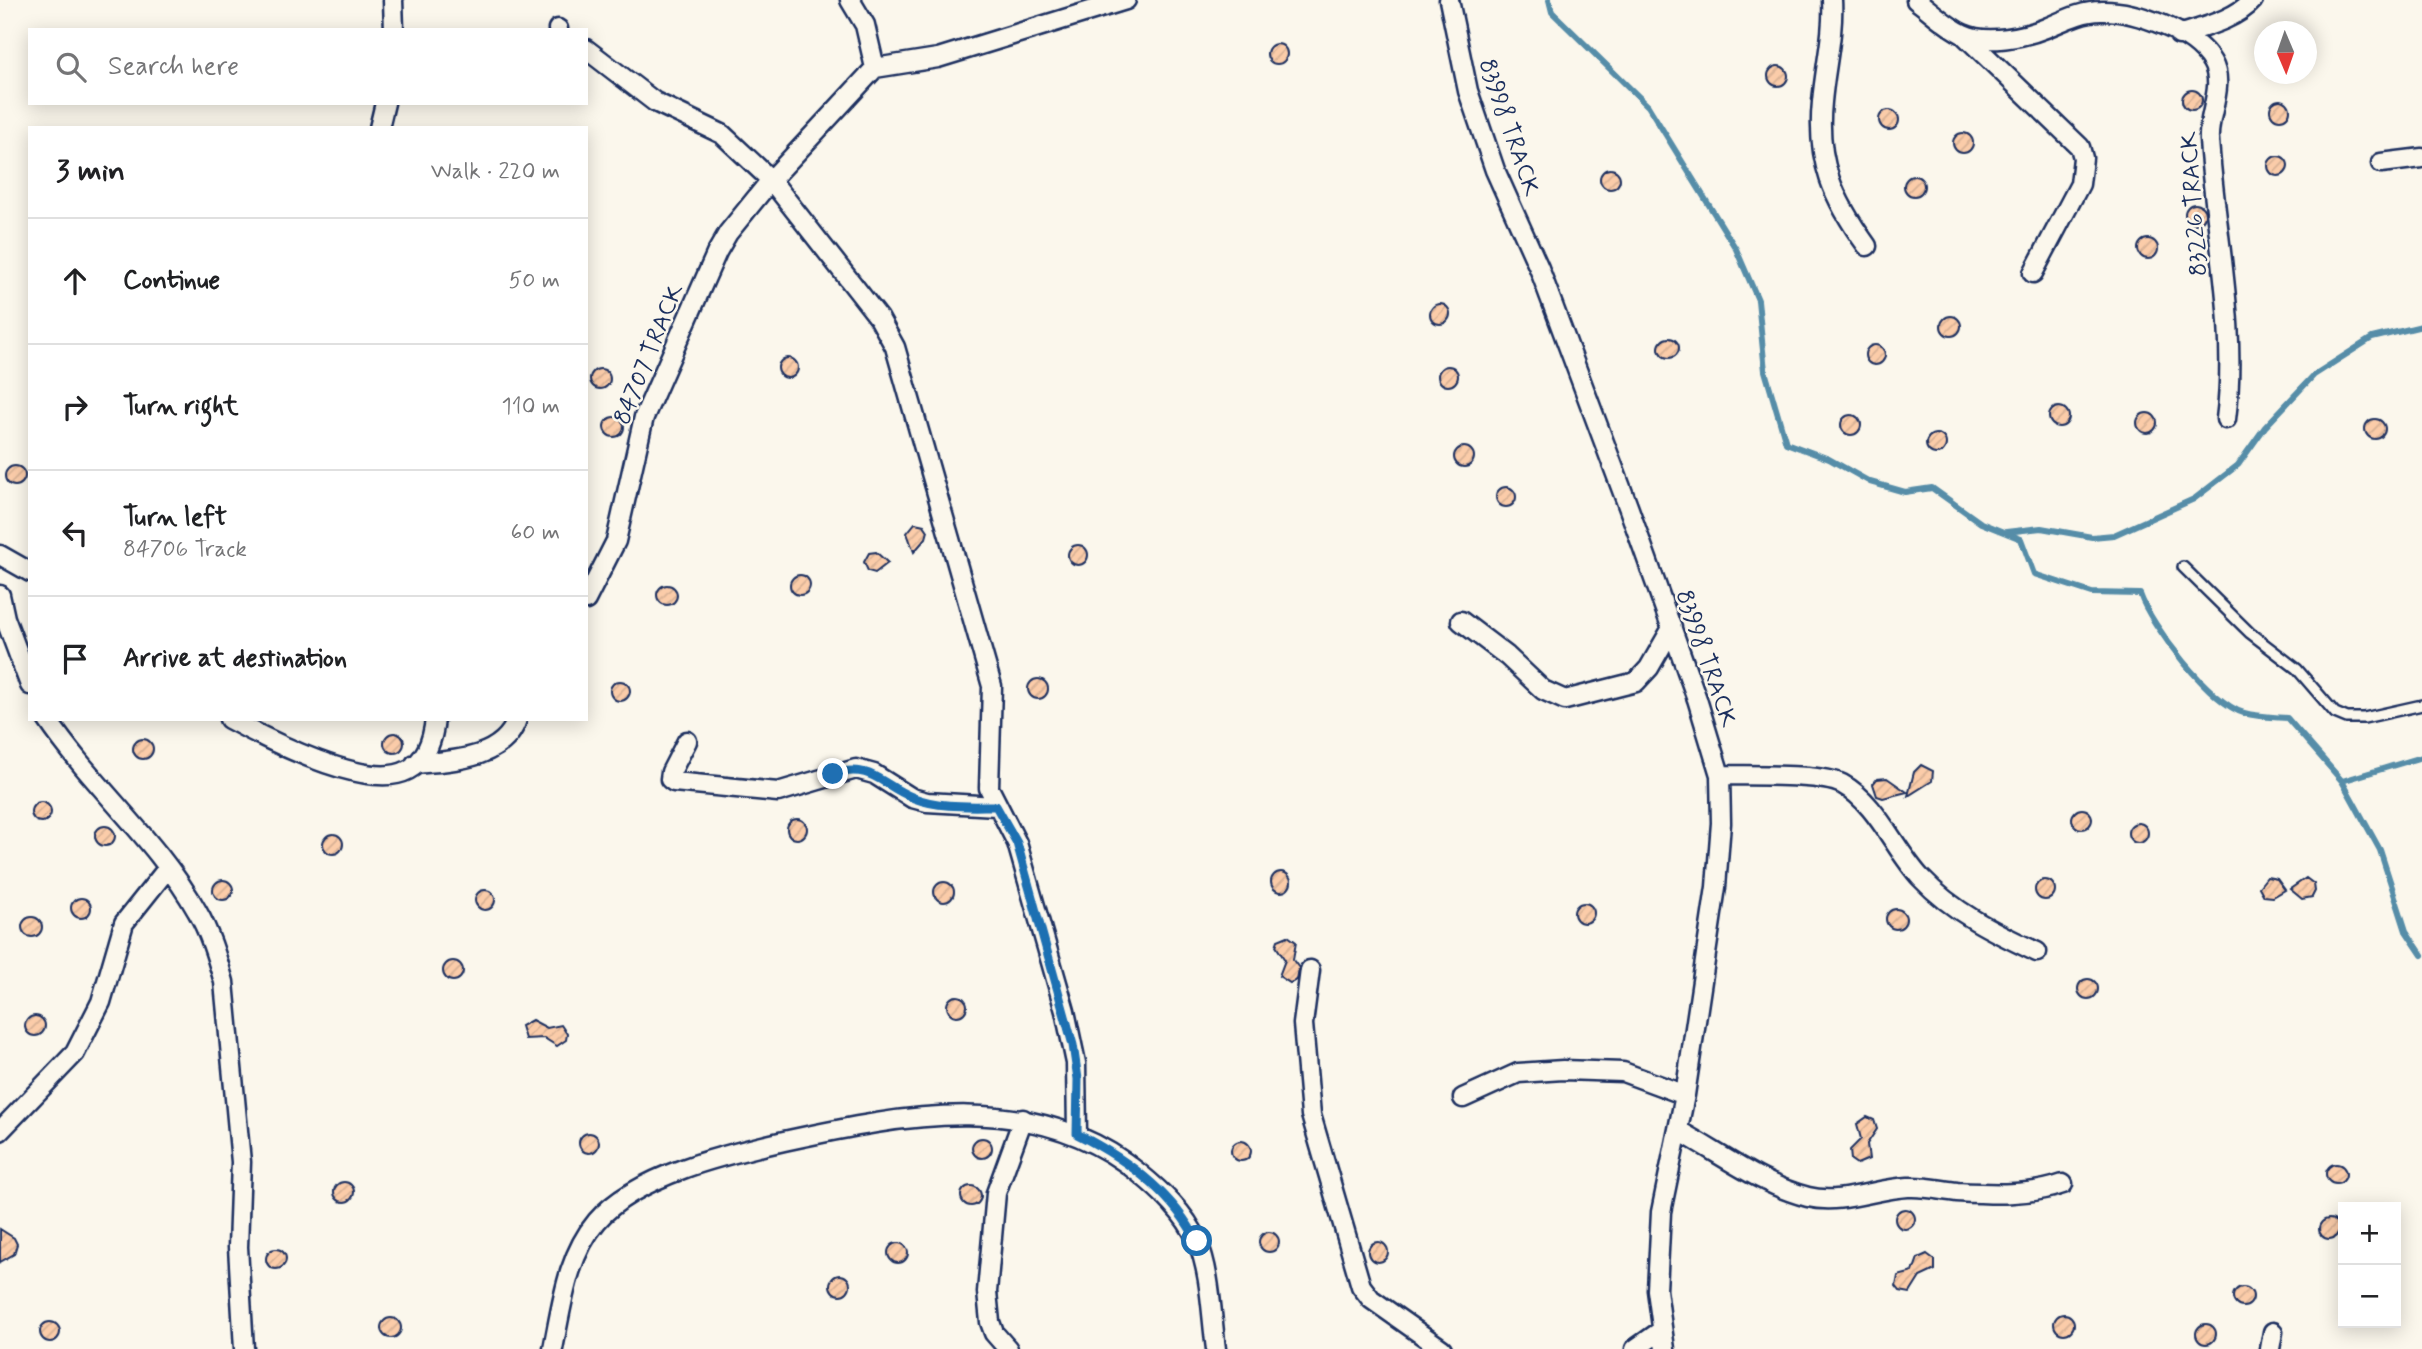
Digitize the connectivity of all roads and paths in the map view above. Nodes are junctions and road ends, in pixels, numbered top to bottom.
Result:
1 (393, 0) edge
2 (850, 0) edge
3 (1126, 0) edge
4 (1449, 0) edge
5 (1832, 0) edge
6 (1916, 0) edge
7 (2253, 0) edge
8 (394, 28) edge
9 (1964, 35) junction
10 (2179, 35) junction
11 (588, 51) edge
12 (875, 68) junction
13 (385, 105) edge
14 (379, 126) edge
15 (2422, 159) edge
16 (2381, 163) dead end
17 (771, 180) junction
18 (1867, 246) dead end
19 (2033, 273) dead end
20 (2226, 419) dead end
21 (0, 555) edge
22 (2183, 566) dead end
23 (28, 571) edge
24 (0, 595) edge
25 (588, 596) edge
26 (1461, 621) dead end
27 (1672, 628) junction
28 (28, 680) edge
29 (2422, 705) edge
30 (49, 721) edge
31 (233, 721) edge
32 (435, 721) edge
33 (516, 721) edge
34 (687, 741) dead end
35 (418, 762) junction
36 (1720, 775) junction
37 (996, 806) junction
38 (167, 869) junction
39 (2037, 952) dead end
40 (1310, 970) dead end
41 (1685, 1095) junction
42 (1464, 1098) dead end
43 (1023, 1119) junction
44 (0, 1130) edge
45 (1679, 1131) junction
46 (1077, 1134) junction
47 (2063, 1184) dead end
48 (1662, 1329) junction
49 (244, 1349) edge
50 (553, 1349) edge
51 (1008, 1349) edge
52 (1216, 1349) edge
53 (1442, 1349) edge
54 (1635, 1349) edge
55 (1665, 1349) edge

1 - 8 street
2 - 12 street
3 - 12 street
4 - 27 street, 83998 TRACK
5 - 18 street
6 - 9 street
7 - 10 street
9 - 10 street, 83226 TRACK
9 - 19 street
10 - 20 street, 83226 TRACK
11 - 17 street
12 - 17 street, 84707 TRACK
13 - 14 street
15 - 16 street
17 - 25 street, 84707 TRACK
17 - 37 street
21 - 23 street
22 - 29 lane
24 - 28 street
26 - 27 street
27 - 36 street, 83998 TRACK
30 - 38 street
31 - 35 street
32 - 35 street
33 - 35 street
34 - 37 street
36 - 39 street
36 - 41 street, 83998 TRACK
37 - 46 street
38 - 44 street
38 - 49 street
40 - 53 street
41 - 42 street
41 - 45 street, 83998 TRACK
43 - 46 street
43 - 50 street
43 - 51 street
45 - 47 street
45 - 48 street, 83998 TRACK
46 - 52 street
48 - 54 street
48 - 55 street, 83998 TRACK

